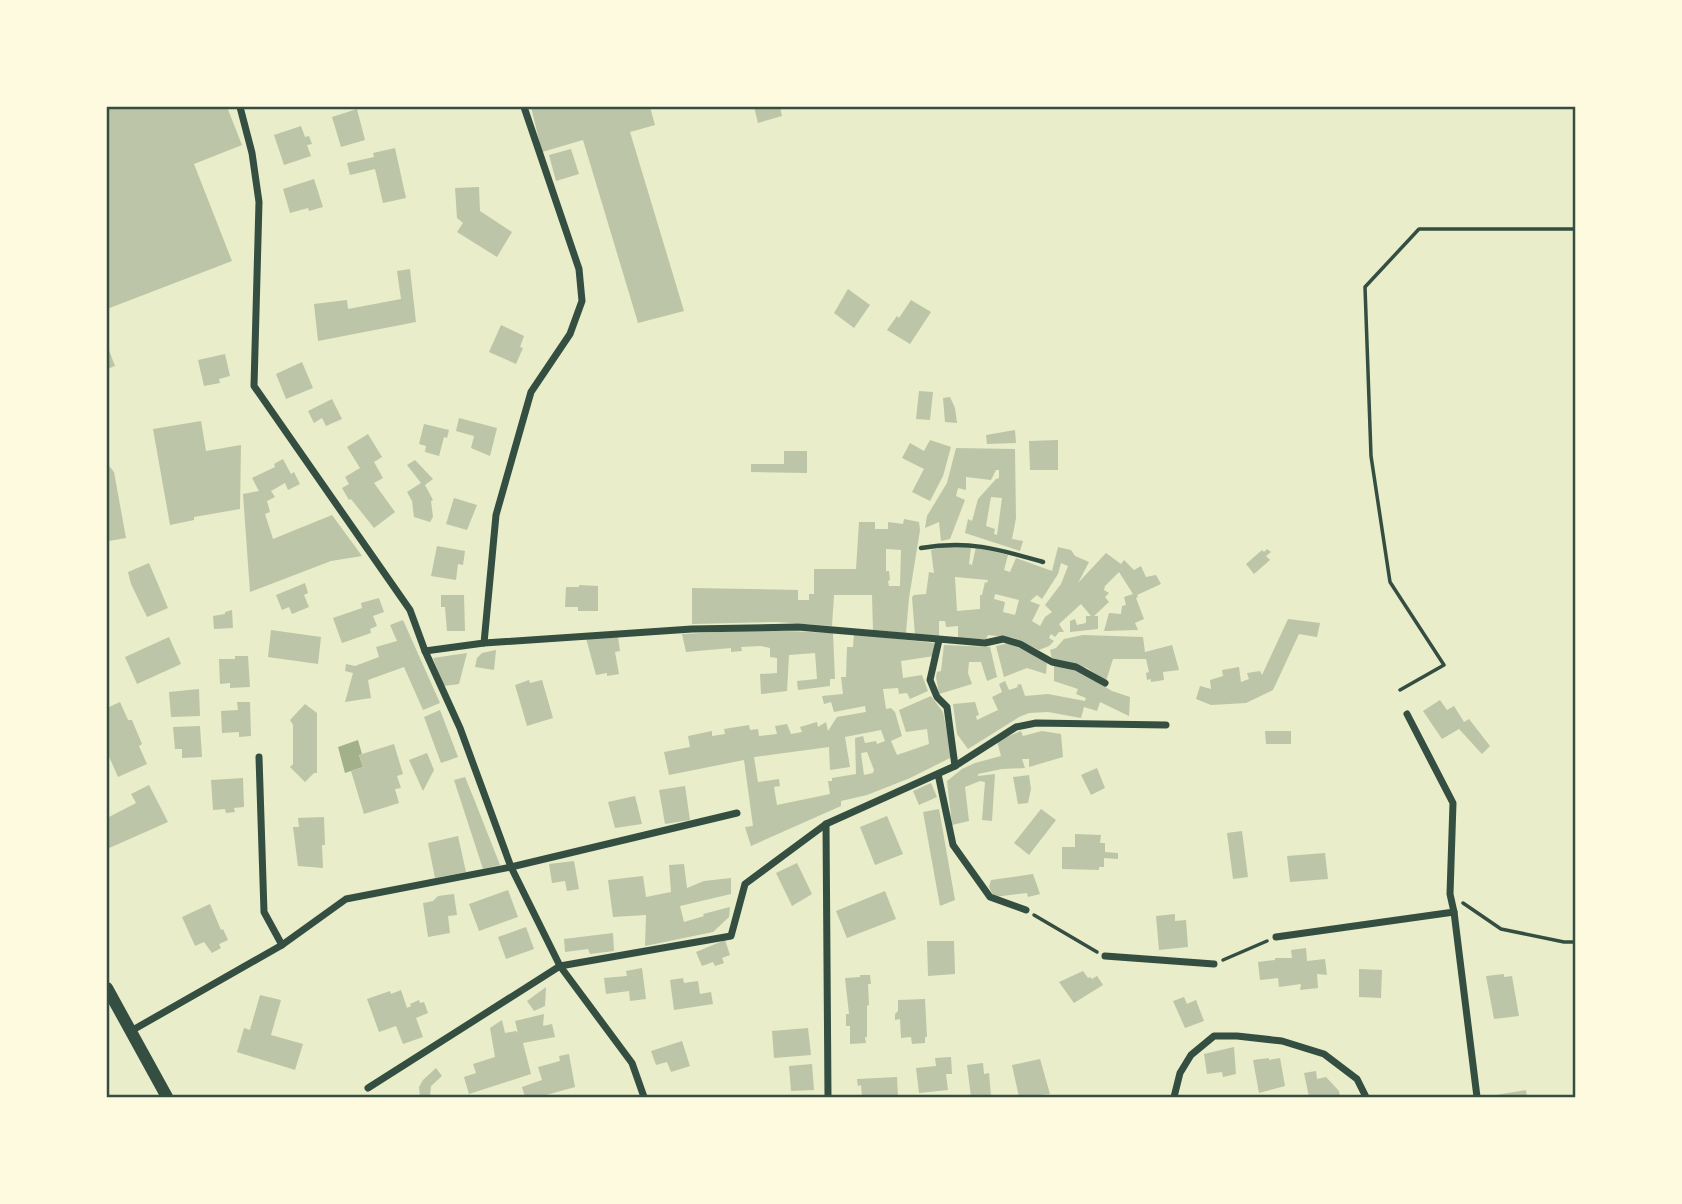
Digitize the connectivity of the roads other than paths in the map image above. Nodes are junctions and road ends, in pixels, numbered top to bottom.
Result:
1 (240, 107) edge
2 (524, 107) edge
3 (921, 548) dead end
4 (1044, 562) dead end
5 (939, 640) junction
6 (484, 643) junction
7 (425, 651) junction
8 (1105, 683) dead end
9 (1407, 714) dead end
10 (1166, 725) dead end
11 (259, 757) dead end
12 (956, 766) junction
13 (938, 774) junction
14 (737, 813) dead end
15 (827, 824) junction
16 (511, 867) junction
17 (1026, 910) road end
18 (1454, 912) junction
19 (1276, 937) road end
20 (282, 945) junction
21 (1105, 956) road end
22 (1214, 964) road end
23 (560, 967) junction
24 (107, 988) edge
25 (131, 1031) junction
26 (368, 1088) dead end
27 (167, 1097) edge
28 (644, 1097) edge
29 (828, 1097) edge
30 (1174, 1097) edge
31 (1366, 1097) edge
32 (1477, 1097) edge

1 - 7 street
2 - 6 street
3 - 4 lane
5 - 6 street
5 - 8 street
5 - 12 street
6 - 7 street
7 - 16 street
9 - 18 street
10 - 12 street
11 - 20 street
12 - 13 street
13 - 15 street
13 - 17 street
14 - 16 street
15 - 23 street
15 - 29 street
16 - 20 street
16 - 23 street
18 - 19 street
18 - 32 street
20 - 25 street
21 - 22 street
23 - 26 street
23 - 28 street
24 - 25 main road
25 - 27 main road
30 - 31 street

